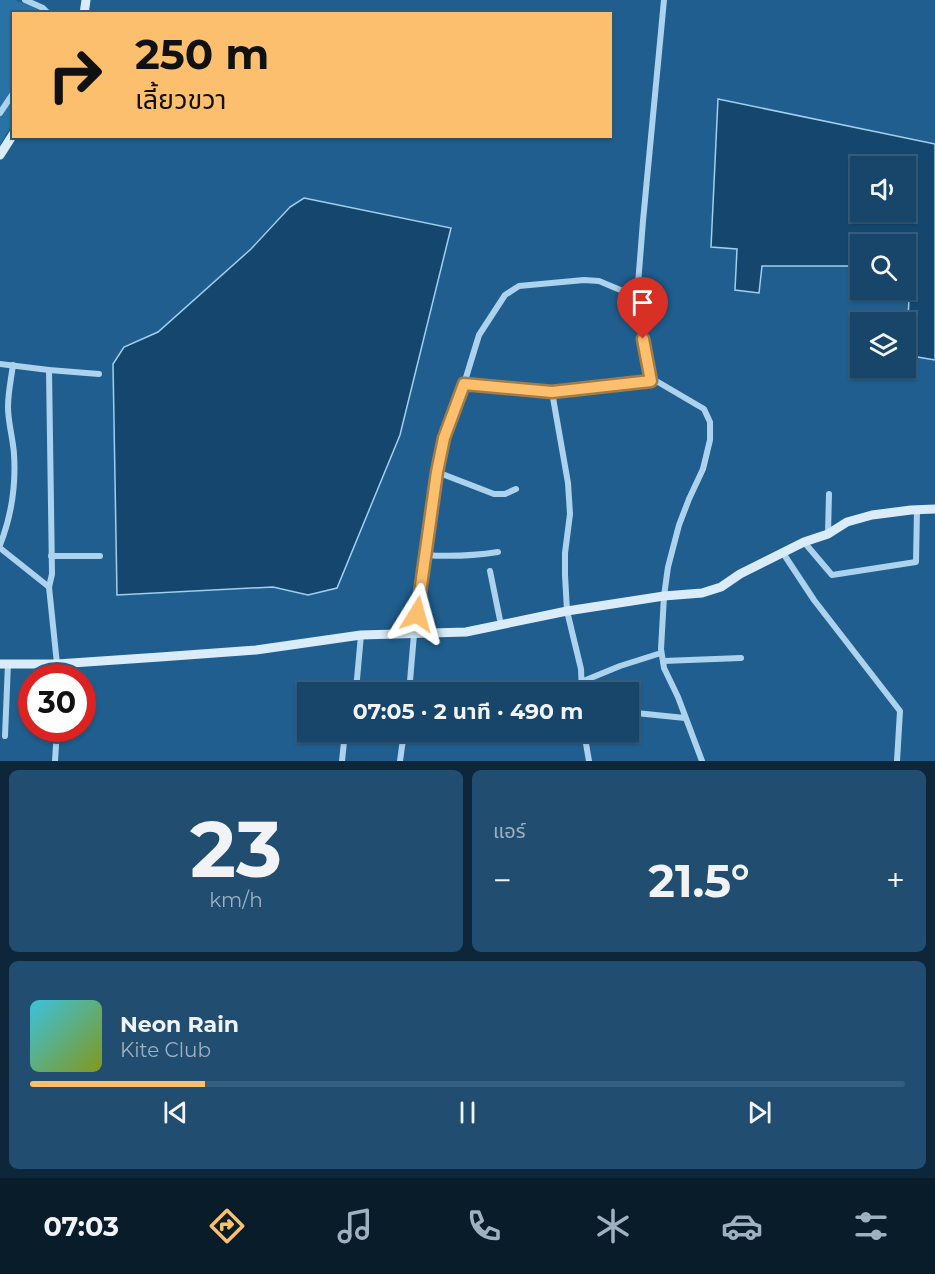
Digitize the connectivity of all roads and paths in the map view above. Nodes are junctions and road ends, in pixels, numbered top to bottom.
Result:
1 (25, 0) edge
2 (664, 0) edge
3 (48, 12) edge
4 (12, 95) edge
5 (0, 112) edge
6 (12, 136) edge
7 (0, 155) edge
8 (637, 297) junction
9 (0, 364) edge
10 (13, 366) junction
11 (49, 370) junction
12 (99, 374) dead end
13 (651, 381) junction
14 (464, 384) junction
15 (552, 392) junction
16 (437, 472) junction
17 (516, 489) dead end
18 (829, 494) dead end
19 (917, 510) junction
20 (935, 510) edge
21 (828, 534) junction
22 (804, 542) junction
23 (0, 547) edge
24 (498, 552) dead end
25 (783, 553) junction
26 (425, 555) junction
27 (51, 556) junction
28 (100, 556) dead end
29 (490, 572) dead end
30 (49, 587) junction
31 (664, 596) junction
32 (567, 611) junction
33 (501, 625) junction
34 (414, 634) junction
35 (361, 635) junction
36 (661, 652) junction
37 (741, 658) dead end
38 (663, 661) junction
39 (4, 663) edge
40 (57, 664) junction
41 (356, 682) edge
42 (410, 682) edge
43 (582, 682) joint
44 (639, 713) edge
45 (685, 718) junction
46 (5, 736) dead end
47 (56, 742) edge
48 (344, 742) edge
49 (403, 742) edge
50 (586, 742) edge
51 (55, 761) edge
52 (342, 761) edge
53 (400, 761) edge
54 (589, 761) edge
55 (702, 761) edge
56 (897, 761) edge

1 - 3 street
2 - 8 street
4 - 5 street
6 - 7 street
8 - 13 street
8 - 14 street
9 - 10 street
10 - 11 street
10 - 23 street
11 - 12 street
11 - 27 street
13 - 15 street
13 - 31 street
14 - 15 street
14 - 16 street
15 - 32 street
16 - 17 street
16 - 26 street
18 - 21 street
19 - 20 street
19 - 21 street
19 - 22 street
21 - 22 street
22 - 25 street
23 - 30 street
24 - 26 street
25 - 31 street
25 - 56 street
26 - 34 street
27 - 28 street
27 - 30 street
29 - 33 street
30 - 40 street
31 - 32 street
31 - 36 street
32 - 33 street
32 - 43 street
33 - 34 street
34 - 35 street
34 - 42 street
35 - 40 street
35 - 41 street
36 - 38 street
36 - 43 street
37 - 38 street
38 - 45 street
39 - 40 street
39 - 46 street
44 - 45 street
45 - 55 street
47 - 51 street
48 - 52 street
49 - 53 street
50 - 54 street

